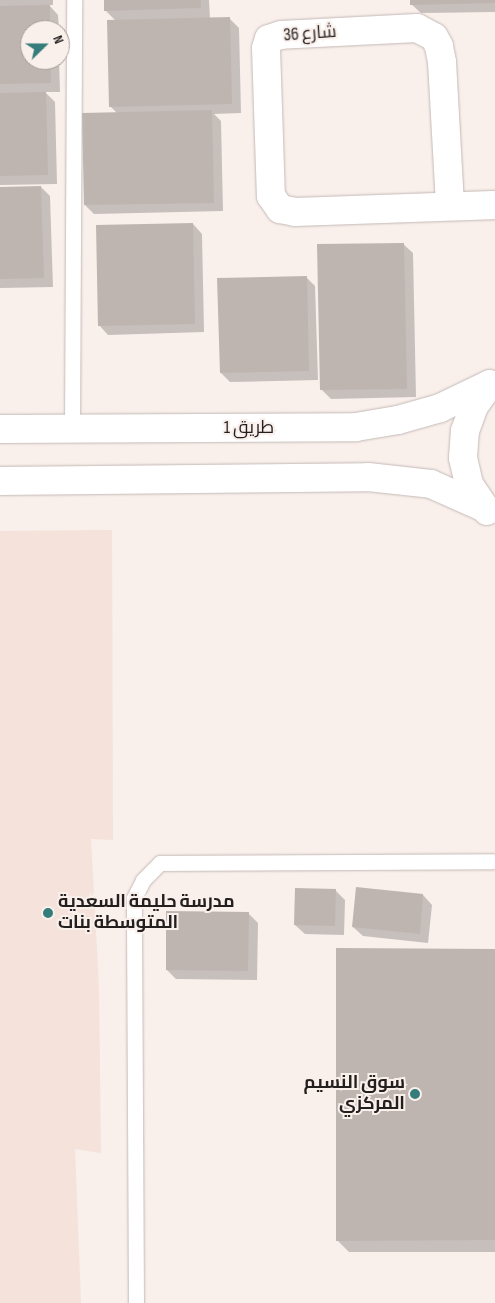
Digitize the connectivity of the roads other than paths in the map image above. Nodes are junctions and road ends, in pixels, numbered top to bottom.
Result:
1 (74, 0) edge
2 (450, 205) junction
3 (495, 205) edge
4 (492, 382) edge
5 (0, 429) edge
6 (72, 429) junction
7 (0, 481) edge
8 (489, 513) edge
9 (493, 861) dead end
10 (136, 1303) edge

1 - 6 lane
2 - 2 street, شارع 36
2 - 3 street, شارع 36
4 - 6 street, طريق 1
4 - 8 street
5 - 6 street, طريق 1
7 - 8 street
9 - 10 lane

